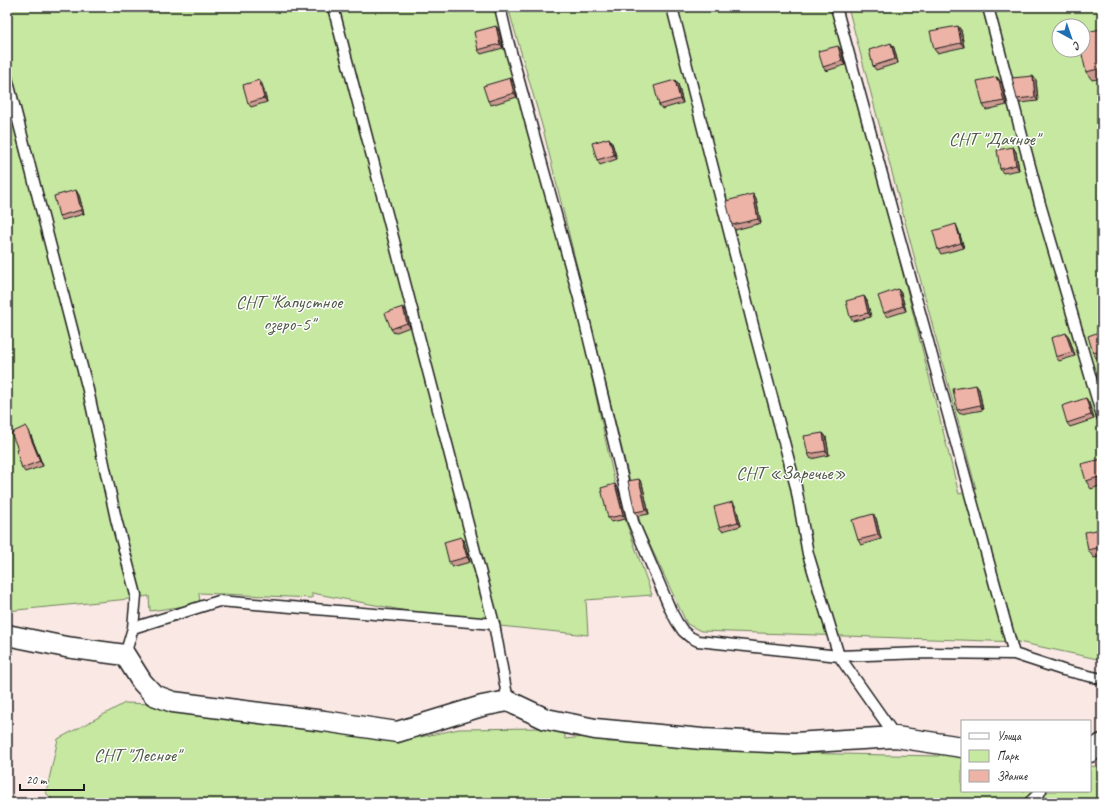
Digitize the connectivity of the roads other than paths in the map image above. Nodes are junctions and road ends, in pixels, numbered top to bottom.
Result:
1 (332, 7) edge
2 (500, 7) edge
3 (672, 7) edge
4 (836, 7) edge
5 (988, 7) edge
6 (7, 78) edge
7 (1102, 416) edge
8 (494, 624) junction
9 (133, 628) junction
10 (7, 635) edge
11 (1014, 654) junction
12 (125, 655) junction
13 (839, 656) junction
14 (1102, 679) edge
15 (508, 701) junction
16 (896, 737) junction
17 (1102, 744) edge
18 (961, 747) edge
19 (1091, 751) edge
20 (1040, 792) edge
21 (1030, 803) edge

1 - 8 lane
2 - 13 lane
3 - 13 lane
4 - 11 lane
5 - 7 lane
6 - 9 lane
8 - 9 lane
8 - 15 lane
9 - 12 lane
10 - 12 street
11 - 13 lane
11 - 14 lane
12 - 15 street
13 - 16 lane
15 - 16 street
16 - 18 street
17 - 19 street
20 - 21 lane

